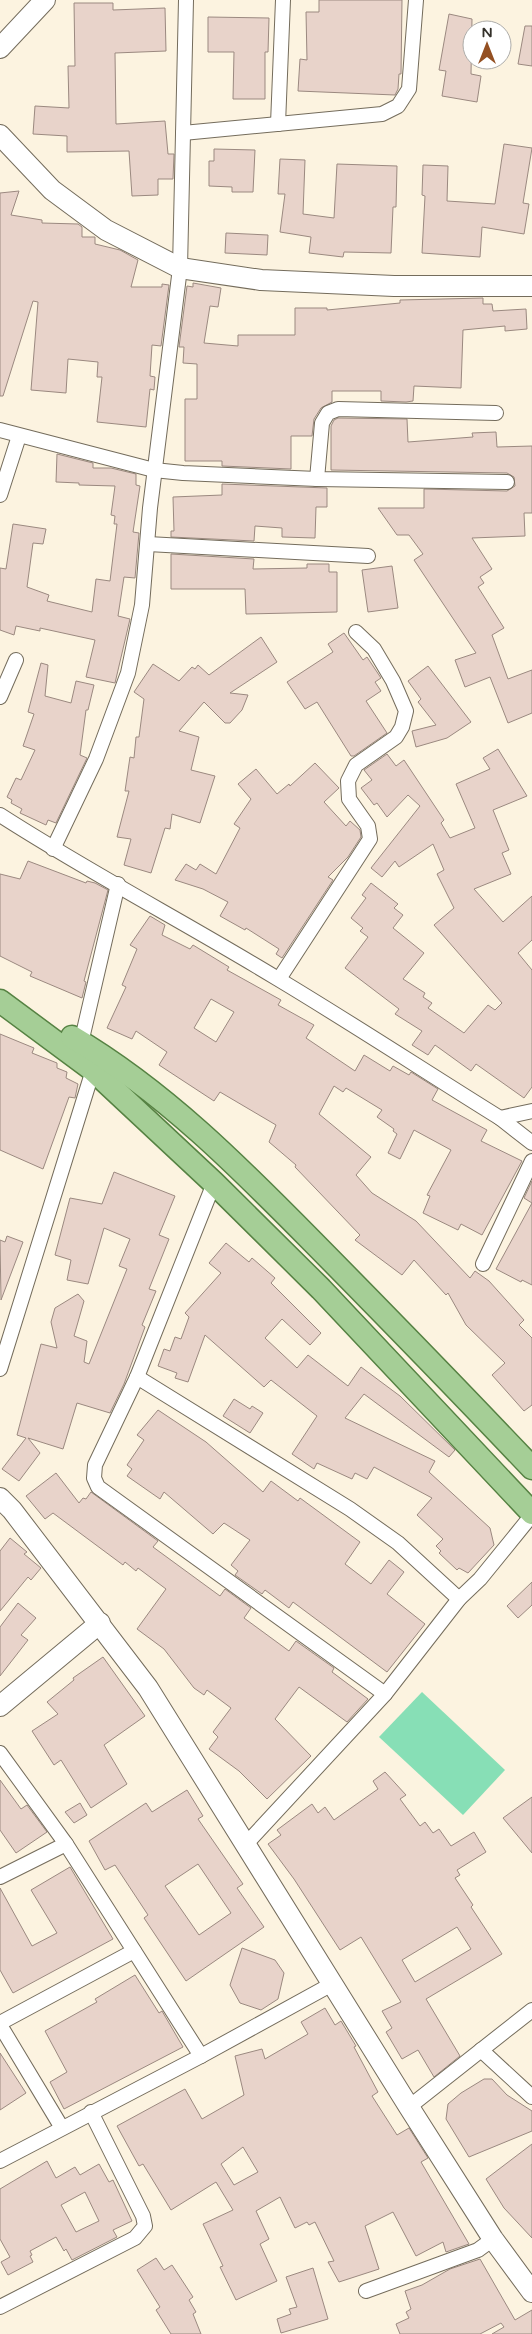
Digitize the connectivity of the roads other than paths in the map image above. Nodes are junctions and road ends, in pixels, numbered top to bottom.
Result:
1 (45, 0) edge
2 (186, 0) edge
3 (283, 0) edge
4 (416, 0) edge
5 (0, 48) edge
6 (278, 124) junction
7 (183, 133) junction
8 (0, 135) edge
9 (180, 268) junction
10 (532, 286) edge
11 (496, 414) dead end
12 (0, 430) edge
13 (19, 436) junction
14 (154, 470) junction
15 (317, 479) junction
16 (507, 482) dead end
17 (0, 495) edge
18 (148, 544) junction
19 (368, 556) dead end
20 (356, 632) dead end
21 (16, 660) dead end
22 (0, 697) edge
23 (0, 814) edge
24 (53, 849) junction
25 (118, 884) junction
26 (279, 979) junction
27 (0, 995) edge
28 (0, 1001) edge
29 (81, 1042) junction
30 (93, 1070) junction
31 (532, 1111) edge
32 (500, 1118) junction
33 (532, 1143) edge
34 (532, 1161) edge
35 (214, 1183) junction
36 (483, 1264) dead end
37 (341, 1270) junction
38 (321, 1289) junction
39 (0, 1369) edge
40 (136, 1377) junction
41 (532, 1468) edge
42 (0, 1498) edge
43 (532, 1514) edge
44 (459, 1599) junction
45 (100, 1623) junction
46 (385, 1694) junction
47 (0, 1706) edge
48 (0, 1753) edge
49 (66, 1844) junction
50 (246, 1844) junction
51 (0, 1878) edge
52 (134, 1951) junction
53 (334, 1983) junction
54 (532, 2010) edge
55 (0, 2024) edge
56 (481, 2050) junction
57 (201, 2056) junction
58 (532, 2097) edge
59 (409, 2107) junction
60 (91, 2112) junction
61 (62, 2128) junction
62 (0, 2161) edge
63 (493, 2239) junction
64 (366, 2291) dead end
65 (532, 2292) edge
66 (0, 2307) edge

1 - 5 street
2 - 7 street
3 - 6 street
4 - 6 street
6 - 7 street
7 - 9 street
8 - 9 street
9 - 10 street
9 - 14 street
11 - 15 street
12 - 13 street
13 - 14 street
13 - 17 street
14 - 15 street
14 - 18 street
15 - 16 street
18 - 19 street
18 - 24 street
20 - 26 street
21 - 22 street
23 - 24 street
24 - 25 street
25 - 26 street
25 - 29 street
26 - 32 street
27 - 29 main road
28 - 30 main road
29 - 37 main road
30 - 35 main road
30 - 39 street
31 - 32 street
32 - 33 street
34 - 36 street
35 - 38 main road
35 - 40 street
37 - 38 main road
37 - 41 main road
38 - 43 main road
40 - 44 street
40 - 46 street
42 - 45 street
43 - 44 street
44 - 46 street
45 - 47 street
45 - 50 street
46 - 50 street
48 - 49 street
49 - 51 street
49 - 52 street
50 - 53 street
52 - 55 street
52 - 57 street
53 - 57 street
53 - 59 street
54 - 56 street
55 - 61 street
56 - 58 street
56 - 59 street
57 - 60 street
59 - 63 street
60 - 61 street
60 - 66 street
61 - 62 street
63 - 64 street
63 - 65 street

